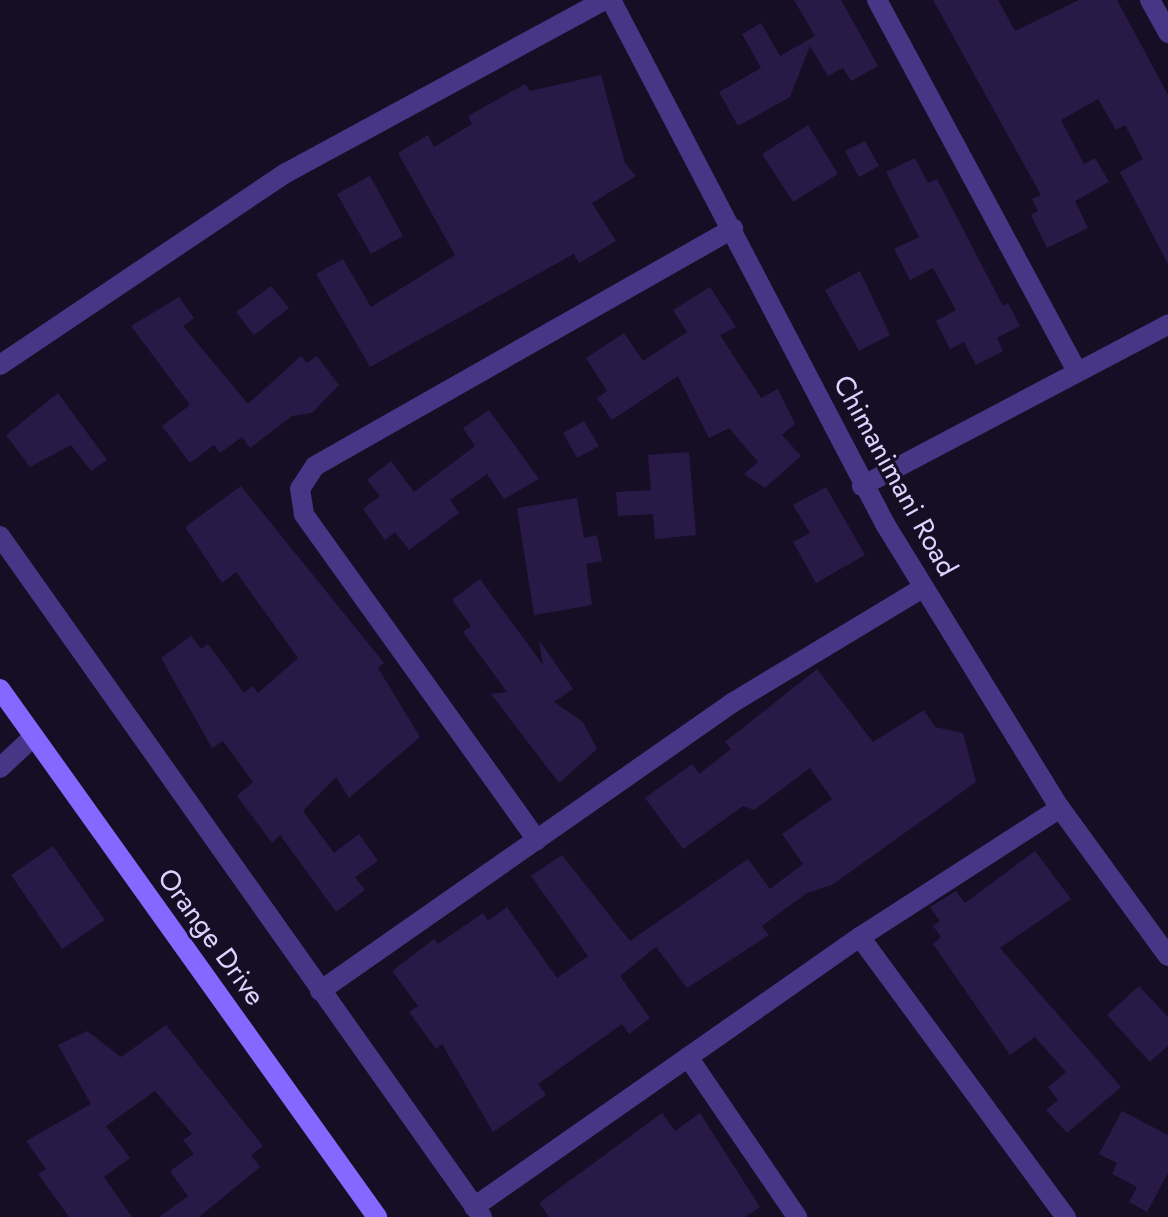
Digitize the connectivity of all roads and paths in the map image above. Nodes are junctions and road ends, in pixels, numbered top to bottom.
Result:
1 (608, 0) edge
2 (877, 0) edge
3 (1150, 0) edge
4 (1168, 33) edge
5 (733, 229) junction
6 (1168, 325) edge
7 (0, 365) edge
8 (1077, 372) junction
9 (862, 486) junction
10 (0, 536) edge
11 (924, 587) junction
12 (0, 689) edge
13 (33, 737) junction
14 (0, 768) edge
15 (1060, 808) junction
16 (537, 840) junction
17 (860, 937) junction
18 (1168, 956) edge
19 (320, 991) junction
20 (688, 1057) junction
21 (478, 1212) edge
22 (377, 1217) edge
23 (797, 1217) edge
24 (1066, 1217) edge

1 - 5 street, Chimanimani Road
1 - 7 street
2 - 8 street
3 - 4 street
5 - 9 street, Chimanimani Road
5 - 16 street
6 - 8 street
8 - 9 street
9 - 11 street, Chimanimani Road
10 - 19 street
11 - 15 street, Chimanimani Road
11 - 16 street
12 - 13 street, Orange Drive
13 - 14 street
13 - 22 street, Orange Drive
15 - 17 street
15 - 18 street, Chimanimani Road
16 - 19 street
17 - 20 street
17 - 24 street
19 - 21 street
20 - 21 street
20 - 23 street

